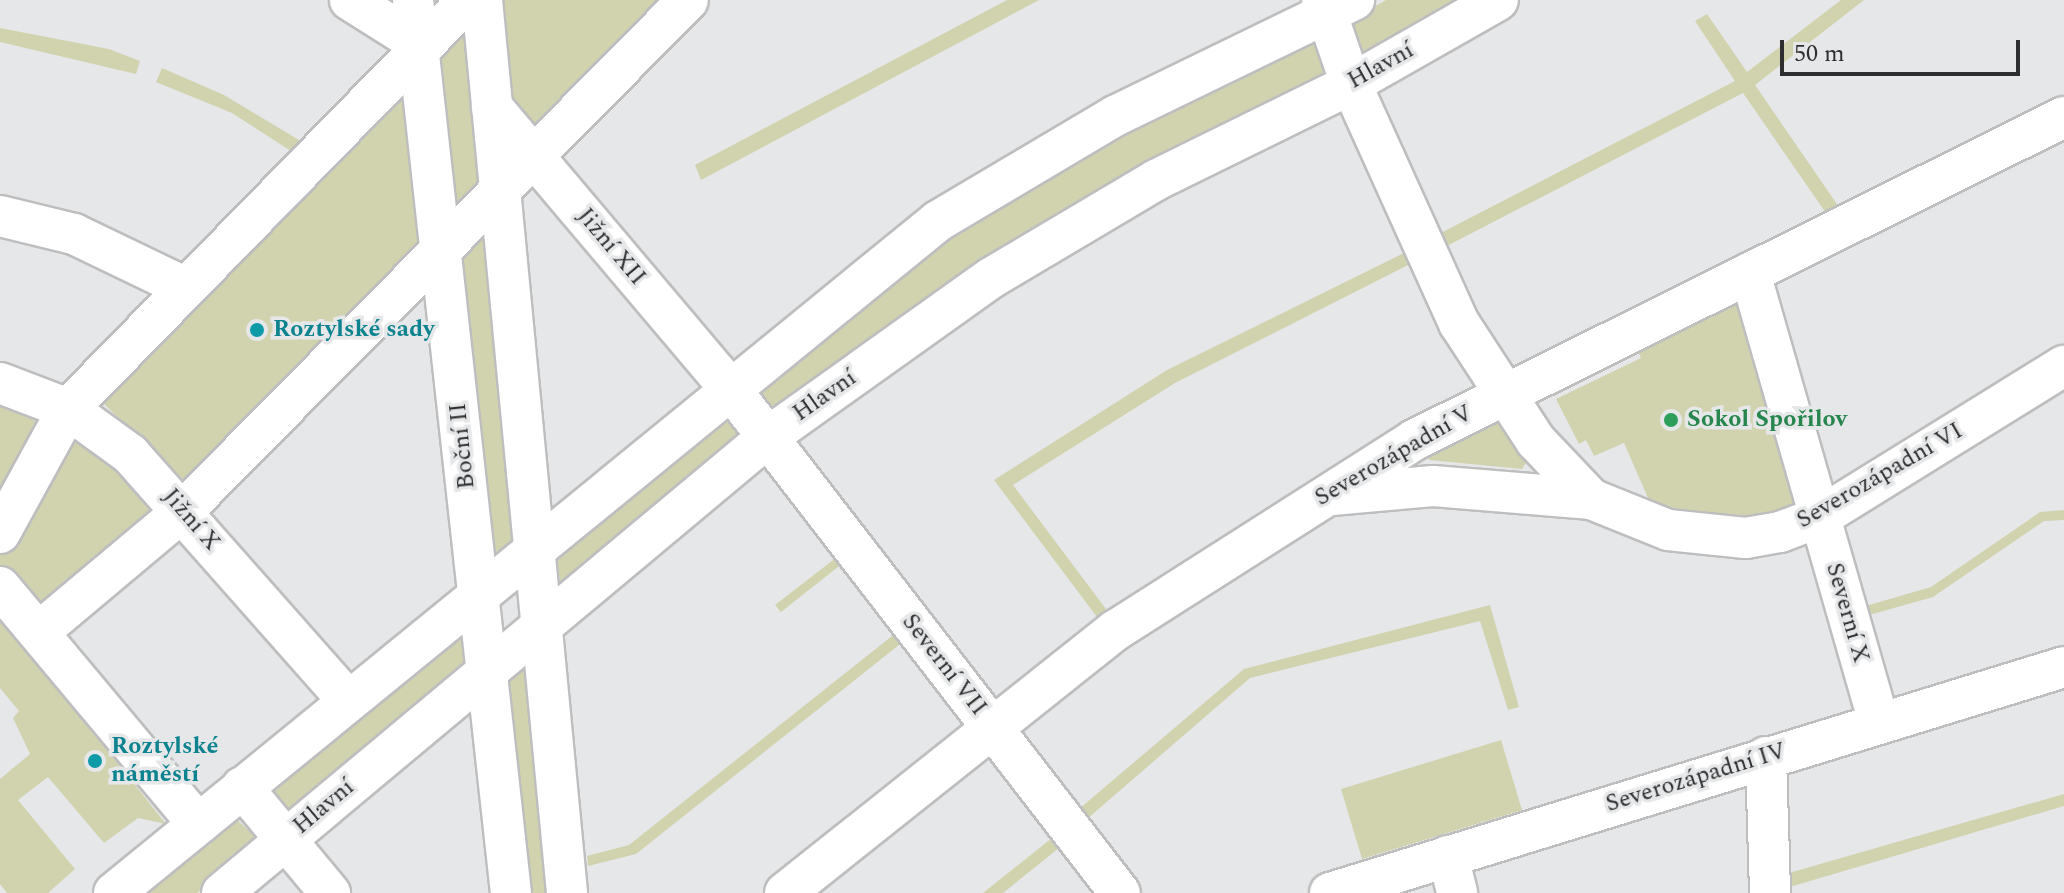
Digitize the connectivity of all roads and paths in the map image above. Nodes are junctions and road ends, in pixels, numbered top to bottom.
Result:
1 (350, 0) edge
2 (413, 0) edge
3 (468, 0) edge
4 (482, 0) edge
5 (688, 0) edge
6 (1498, 0) edge
7 (1334, 6) edge
8 (423, 46) junction
9 (1351, 84) junction
10 (492, 107) junction
11 (2064, 117) edge
12 (533, 156) junction
13 (496, 193) junction
14 (0, 216) edge
15 (441, 250) junction
16 (1750, 273) junction
17 (186, 288) junction
18 (2064, 366) edge
19 (0, 383) edge
20 (729, 387) junction
21 (1502, 395) junction
22 (68, 409) junction
23 (768, 437) junction
24 (1326, 495) junction
25 (1591, 499) junction
26 (183, 511) junction
27 (1820, 517) junction
28 (0, 533) edge
29 (535, 547) junction
30 (0, 587) edge
31 (479, 592) junction
32 (543, 625) junction
33 (40, 631) junction
34 (2064, 667) edge
35 (488, 671) junction
36 (348, 700) junction
37 (1879, 723) junction
38 (993, 728) junction
39 (1766, 757) junction
40 (242, 787) junction
41 (198, 824) junction
42 (286, 839) junction
43 (1452, 874) edge
44 (114, 893) edge
45 (222, 893) edge
46 (330, 893) edge
47 (511, 893) edge
48 (567, 893) edge
49 (785, 893) edge
50 (1120, 893) edge
51 (1330, 893) edge
52 (1770, 893) edge

1 - 8 street
2 - 8 street, Boční II
3 - 8 street
4 - 10 street
5 - 12 street
6 - 9 street, Hlavní
7 - 9 street, Severozápadní VI
7 - 20 street
8 - 15 street, Boční II
8 - 17 street
9 - 21 street, Severozápadní VI
9 - 23 street, Hlavní
10 - 12 street, Jižní XII
10 - 13 street
11 - 16 street, Severozápadní V
12 - 13 street
12 - 20 street, Jižní XII
13 - 15 street
13 - 29 street
14 - 17 street
15 - 26 street
15 - 31 street, Boční II
16 - 21 street, Severozápadní V
16 - 27 street, Severní X
17 - 22 street
18 - 27 street, Severozápadní VI
19 - 22 street, Jižní X
20 - 23 street, Jižní XII
20 - 29 street
21 - 24 street, Severozápadní V
21 - 25 street, Severozápadní VI
22 - 26 street, Jižní X
22 - 28 street
23 - 32 street, Hlavní
23 - 38 street, Severní VII
24 - 25 street, Severozápadní VI
24 - 38 street, Severozápadní V
25 - 27 street, Severozápadní VI
26 - 33 street
26 - 36 street, Jižní X
27 - 37 street, Severní X
29 - 31 street
29 - 32 street
30 - 33 street
31 - 35 street, Boční II
31 - 36 street
32 - 35 street, Hlavní
32 - 48 street
33 - 41 street
34 - 37 street, Severozápadní IV
35 - 42 street, Hlavní
35 - 47 street, Boční II
36 - 40 street
37 - 39 street, Severozápadní IV
38 - 49 street, Severozápadní V
38 - 50 street, Severní VII
39 - 43 street, Severozápadní IV
39 - 52 street
40 - 41 street
40 - 42 street
41 - 44 street
42 - 45 street, Hlavní
42 - 46 street
43 - 51 street, Severozápadní IV

